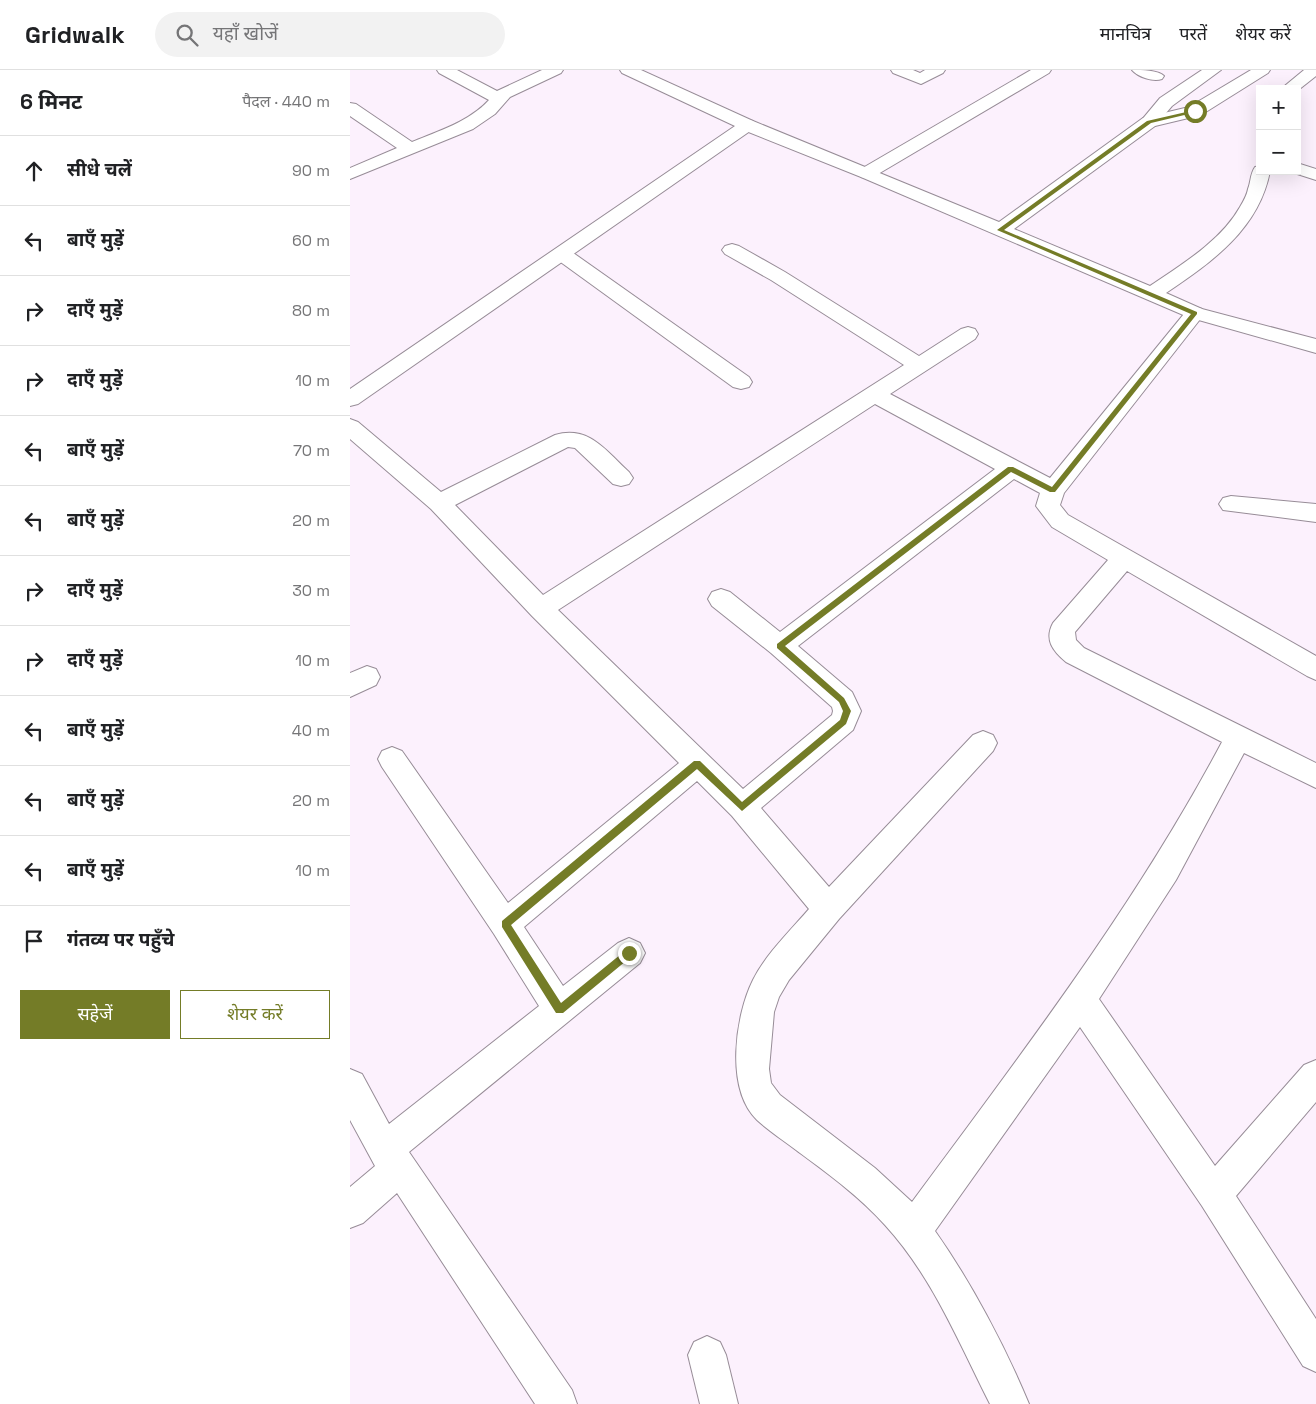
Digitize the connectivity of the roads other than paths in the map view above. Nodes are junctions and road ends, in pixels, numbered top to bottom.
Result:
1 (445, 70) edge
2 (555, 70) edge
3 (628, 70) edge
4 (898, 70) edge
5 (937, 70) edge
6 (1042, 70) edge
7 (1140, 70) edge
8 (1212, 70) edge
9 (1262, 70) edge
10 (1314, 70) edge
11 (1156, 76) dead end
12 (1294, 85) edge
13 (499, 99) junction
14 (350, 108) edge
15 (1149, 122) junction
16 (747, 125) junction
17 (411, 149) junction
18 (1301, 170) edge
19 (867, 173) junction
20 (350, 174) edge
21 (1260, 175) edge
22 (1316, 176) edge
23 (1000, 230) junction
24 (732, 250) dead end
25 (562, 254) junction
26 (1152, 294) junction
27 (1195, 313) junction
28 (968, 334) dead end
29 (1316, 346) edge
30 (919, 365) junction
31 (741, 382) dead end
32 (875, 395) junction
33 (350, 399) edge
34 (350, 427) edge
35 (1011, 468) junction
36 (621, 478) dead end
37 (1053, 490) junction
38 (439, 503) junction
39 (1231, 504) dead end
40 (1316, 513) edge
41 (1125, 557) junction
42 (721, 599) dead end
43 (541, 609) junction
44 (780, 646) junction
45 (1316, 669) edge
46 (1238, 737) junction
47 (983, 743) dead end
48 (392, 759) dead end
49 (697, 764) junction
50 (1316, 776) edge
51 (742, 807) junction
52 (828, 910) junction
53 (505, 924) junction
54 (629, 953) dead end
55 (1080, 999) junction
56 (560, 1010) junction
57 (1316, 1077) edge
58 (350, 1086) edge
59 (392, 1159) junction
60 (1214, 1194) junction
61 (350, 1210) edge
62 (913, 1231) junction
63 (1316, 1353) edge
64 (707, 1355) dead end
65 (558, 1404) edge
66 (719, 1404) edge
67 (1010, 1404) edge

1 - 13 street
2 - 13 street
3 - 16 street
4 - 5 street
6 - 19 street
7 - 11 street
8 - 15 street
9 - 15 street
10 - 12 street
13 - 17 street
14 - 17 street
15 - 23 street
16 - 19 street
16 - 25 street
17 - 20 street
18 - 22 street
19 - 23 street
21 - 26 street
23 - 26 street
24 - 30 street
25 - 31 street
25 - 33 street
26 - 27 street
27 - 29 street
27 - 37 street
28 - 30 street
30 - 32 street
32 - 35 street
32 - 43 street
34 - 38 street
35 - 37 street
35 - 44 street
36 - 38 street
37 - 41 street
38 - 43 street
39 - 40 street
41 - 45 street
41 - 46 street
42 - 44 street
43 - 49 street
44 - 51 street
46 - 50 street
46 - 55 street
47 - 52 street
48 - 53 street
49 - 51 street
49 - 53 street
51 - 52 street
52 - 62 street
53 - 56 street
54 - 56 street
55 - 60 street
55 - 62 street
56 - 59 street
57 - 60 street
58 - 59 street
59 - 61 street
59 - 65 street
60 - 63 street
62 - 67 street
64 - 66 street

